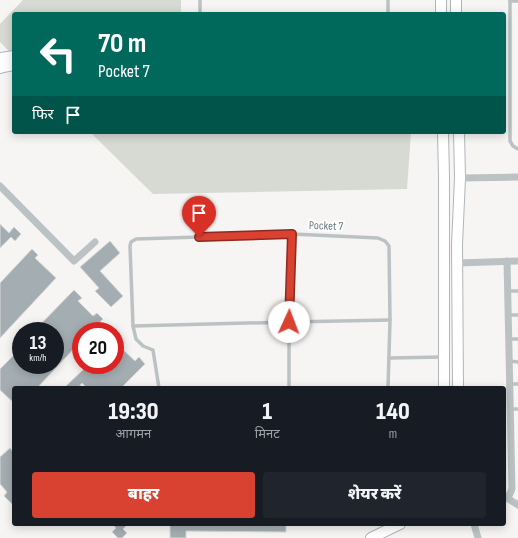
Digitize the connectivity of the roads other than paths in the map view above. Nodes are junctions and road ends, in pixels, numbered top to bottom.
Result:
1 (200, 0) edge
2 (388, 0) edge
3 (441, 0) edge
4 (456, 0) edge
5 (510, 1) edge
6 (518, 1) edge
7 (200, 12) edge
8 (388, 12) edge
9 (441, 12) edge
10 (456, 12) edge
11 (12, 56) edge
12 (0, 58) edge
13 (12, 65) edge
14 (0, 68) edge
15 (442, 134) edge
16 (459, 134) edge
17 (518, 149) edge
18 (459, 154) junction
19 (443, 155) junction
20 (518, 177) edge
21 (460, 178) junction
22 (0, 186) edge
23 (292, 234) junction
24 (94, 242) dead end
25 (443, 244) junction
26 (457, 245) junction
27 (507, 261) junction
28 (518, 261) edge
29 (458, 263) junction
30 (508, 291) junction
31 (518, 291) edge
32 (508, 315) junction
33 (518, 315) edge
34 (390, 320) junction
35 (289, 322) junction
36 (133, 326) junction
37 (509, 339) junction
38 (518, 339) edge
39 (444, 357) junction
40 (389, 358) junction
41 (510, 361) junction
42 (518, 362) edge
43 (510, 384) junction
44 (518, 384) edge
45 (159, 386) edge
46 (289, 386) edge
47 (388, 386) edge
48 (444, 386) edge
49 (458, 386) edge
50 (514, 409) edge
51 (506, 498) edge
52 (506, 499) edge
53 (518, 505) edge
54 (396, 526) edge
55 (475, 526) edge
56 (371, 538) edge
57 (478, 538) edge

1 - 7 lane
2 - 8 lane
3 - 9 street
4 - 10 street
5 - 6 lane
5 - 17 lane
11 - 12 street
13 - 14 street
15 - 19 street
16 - 18 street
18 - 19 street
18 - 21 street
19 - 25 street
20 - 21 street
21 - 26 street
22 - 24 street
23 - 34 lane, Pocket 7
23 - 35 lane
23 - 36 lane, Pocket 7
25 - 26 street
25 - 39 street
26 - 29 street
27 - 28 street
27 - 29 street
27 - 30 street
29 - 49 street
30 - 31 lane
30 - 32 street
32 - 33 lane
32 - 37 street
34 - 35 lane
34 - 40 lane, Pocket 7
35 - 36 lane
35 - 46 lane
36 - 45 lane, Pocket 7
37 - 38 lane
37 - 41 street
39 - 40 lane
39 - 48 street
40 - 47 lane, Pocket 7
41 - 42 lane
41 - 43 street
43 - 44 lane
43 - 50 street
50 - 51 street
52 - 53 street
54 - 56 street
55 - 57 street

